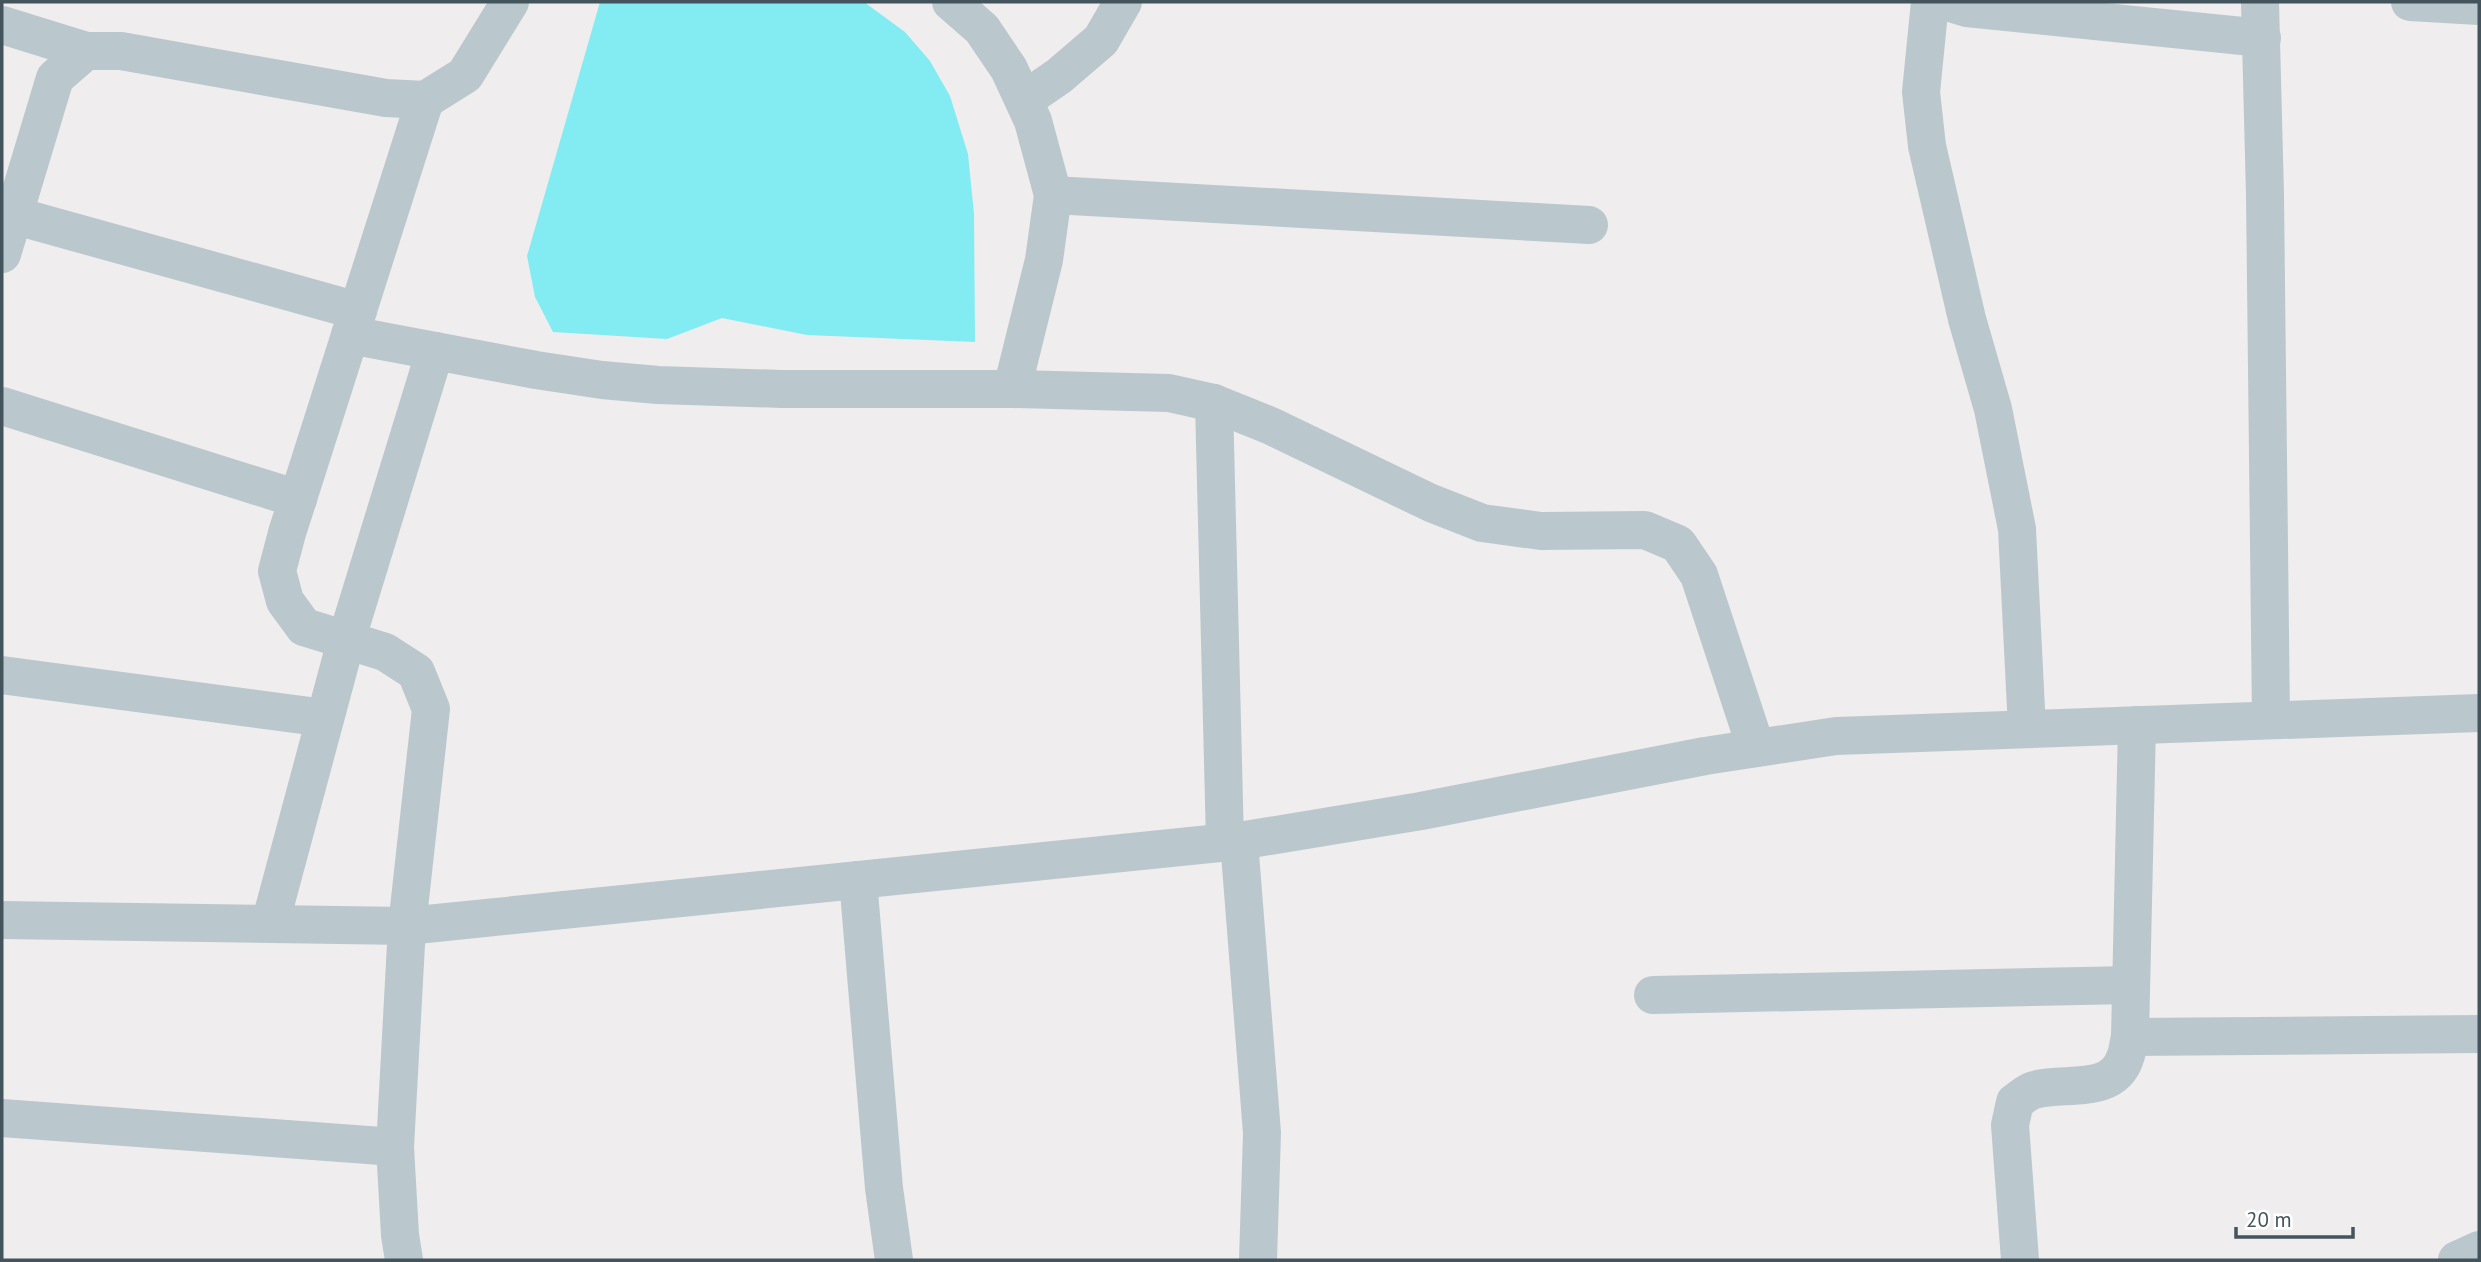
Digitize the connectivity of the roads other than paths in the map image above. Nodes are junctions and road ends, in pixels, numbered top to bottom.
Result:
1 (510, 2) edge
2 (951, 2) edge
3 (1123, 2) edge
4 (1930, 2) edge
5 (1947, 2) edge
6 (2410, 2) edge
7 (2479, 6) edge
8 (2261, 20) edge
9 (2, 25) edge
10 (86, 51) junction
11 (425, 100) junction
12 (1024, 100) junction
13 (1053, 195) junction
14 (8, 214) edge
15 (1589, 225) dead end
16 (2, 254) edge
17 (354, 323) junction
18 (435, 351) junction
19 (1012, 389) junction
20 (1214, 403) junction
21 (2, 406) edge
22 (298, 499) junction
23 (346, 641) junction
24 (2, 675) edge
25 (2479, 713) edge
26 (325, 718) junction
27 (2271, 720) junction
28 (2137, 725) junction
29 (2027, 729) junction
30 (1756, 748) junction
31 (1232, 841) junction
32 (858, 880) junction
33 (2, 920) edge
34 (271, 924) junction
35 (407, 926) junction
36 (2131, 985) junction
37 (1653, 995) dead end
38 (2479, 1034) edge
39 (2130, 1037) junction
40 (2, 1118) edge
41 (395, 1147) junction
42 (2479, 1250) edge
43 (404, 1260) edge
44 (894, 1260) edge
45 (1258, 1260) edge
46 (2020, 1260) edge
47 (2457, 1260) edge

1 - 11 street
2 - 12 street
3 - 12 street
4 - 29 street
5 - 8 street
6 - 7 street
8 - 27 street
9 - 10 street
10 - 11 street
10 - 14 street
11 - 17 street
12 - 13 street
13 - 15 street
13 - 19 street
14 - 16 street
14 - 17 street
17 - 18 street
17 - 22 street
18 - 19 street
18 - 23 street
19 - 20 street
20 - 30 street
20 - 31 street
21 - 22 street
22 - 23 street
23 - 26 street
23 - 35 street
24 - 26 street
25 - 27 street
26 - 34 street
27 - 28 street
28 - 29 street
28 - 36 street
29 - 30 street
30 - 31 street
31 - 32 street
31 - 45 street
32 - 35 street
32 - 44 street
33 - 34 street
34 - 35 street
35 - 41 street
36 - 37 street
36 - 39 street
38 - 39 street
39 - 46 street
40 - 41 street
41 - 43 street
42 - 47 street

